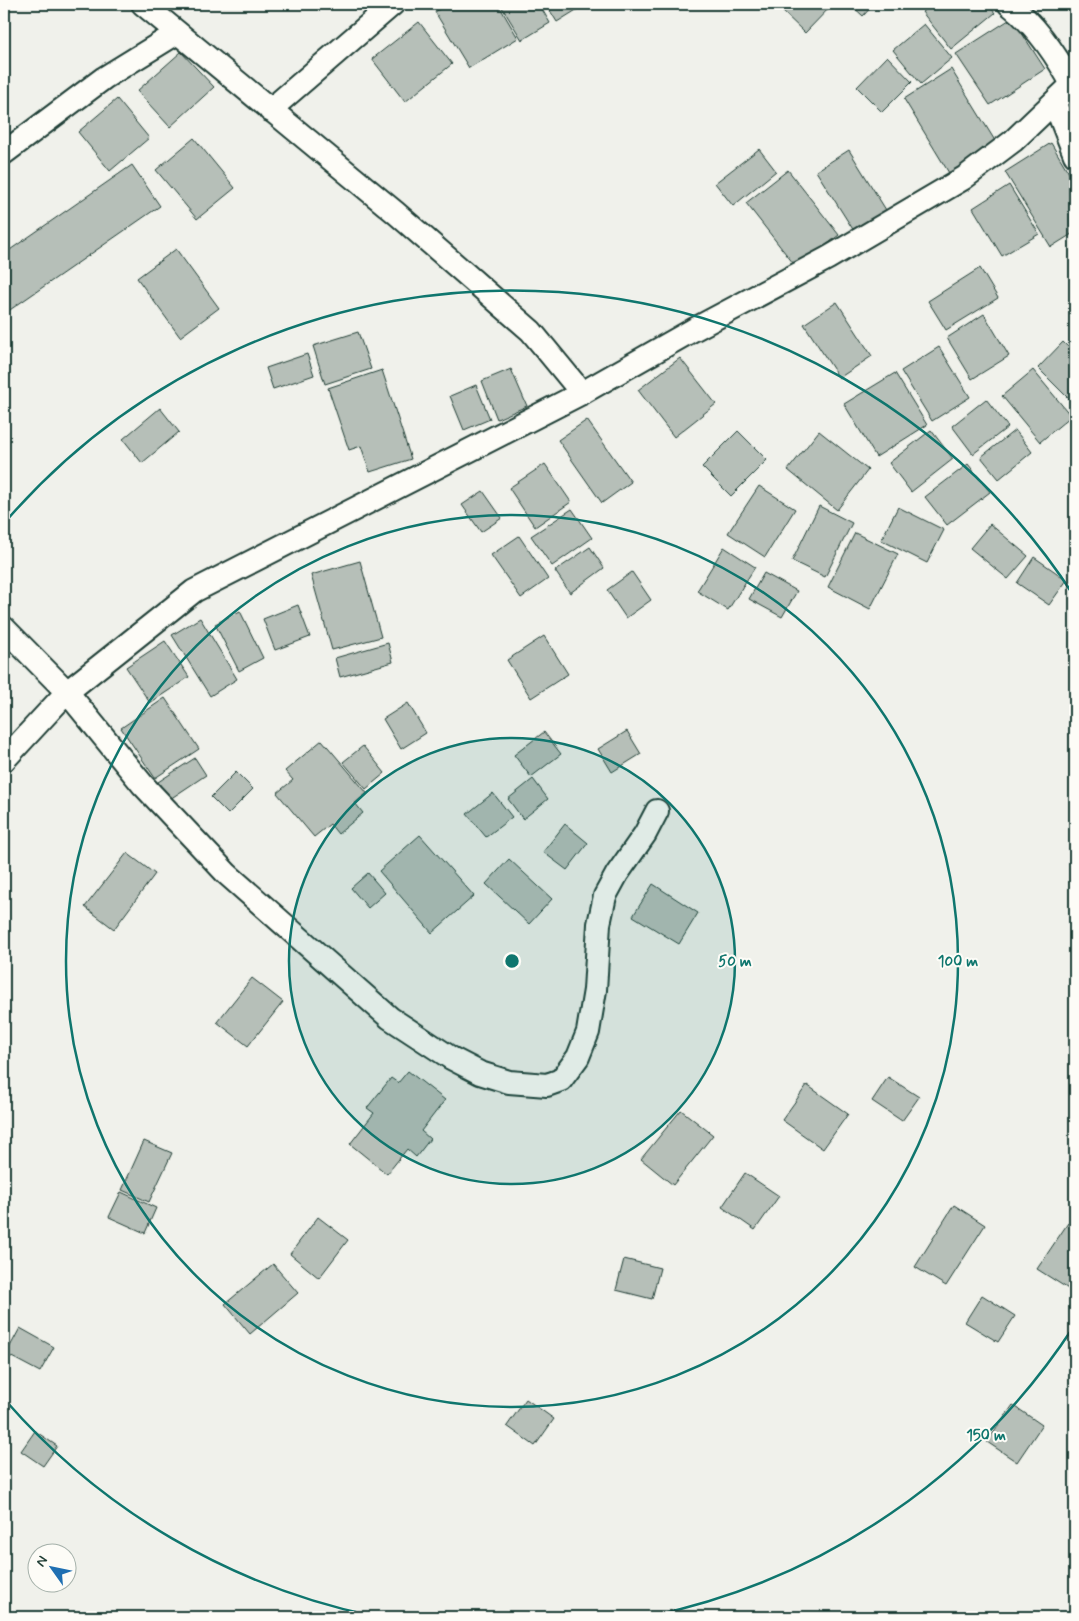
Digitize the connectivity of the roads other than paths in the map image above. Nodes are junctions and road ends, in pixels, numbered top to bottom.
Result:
1 (143, 4) edge
2 (393, 4) edge
3 (1009, 4) edge
4 (177, 33) junction
5 (1074, 84) edge
6 (1055, 104) junction
7 (270, 110) junction
8 (4, 153) edge
9 (1075, 155) edge
10 (582, 393) junction
11 (4, 628) edge
12 (67, 692) junction
13 (4, 760) edge
14 (657, 811) dead end

1 - 4 street
2 - 7 street
3 - 5 street
4 - 7 street
4 - 8 street
5 - 6 street
6 - 9 street
6 - 10 street
7 - 10 street
10 - 12 street
11 - 12 street
12 - 13 street
12 - 14 street

